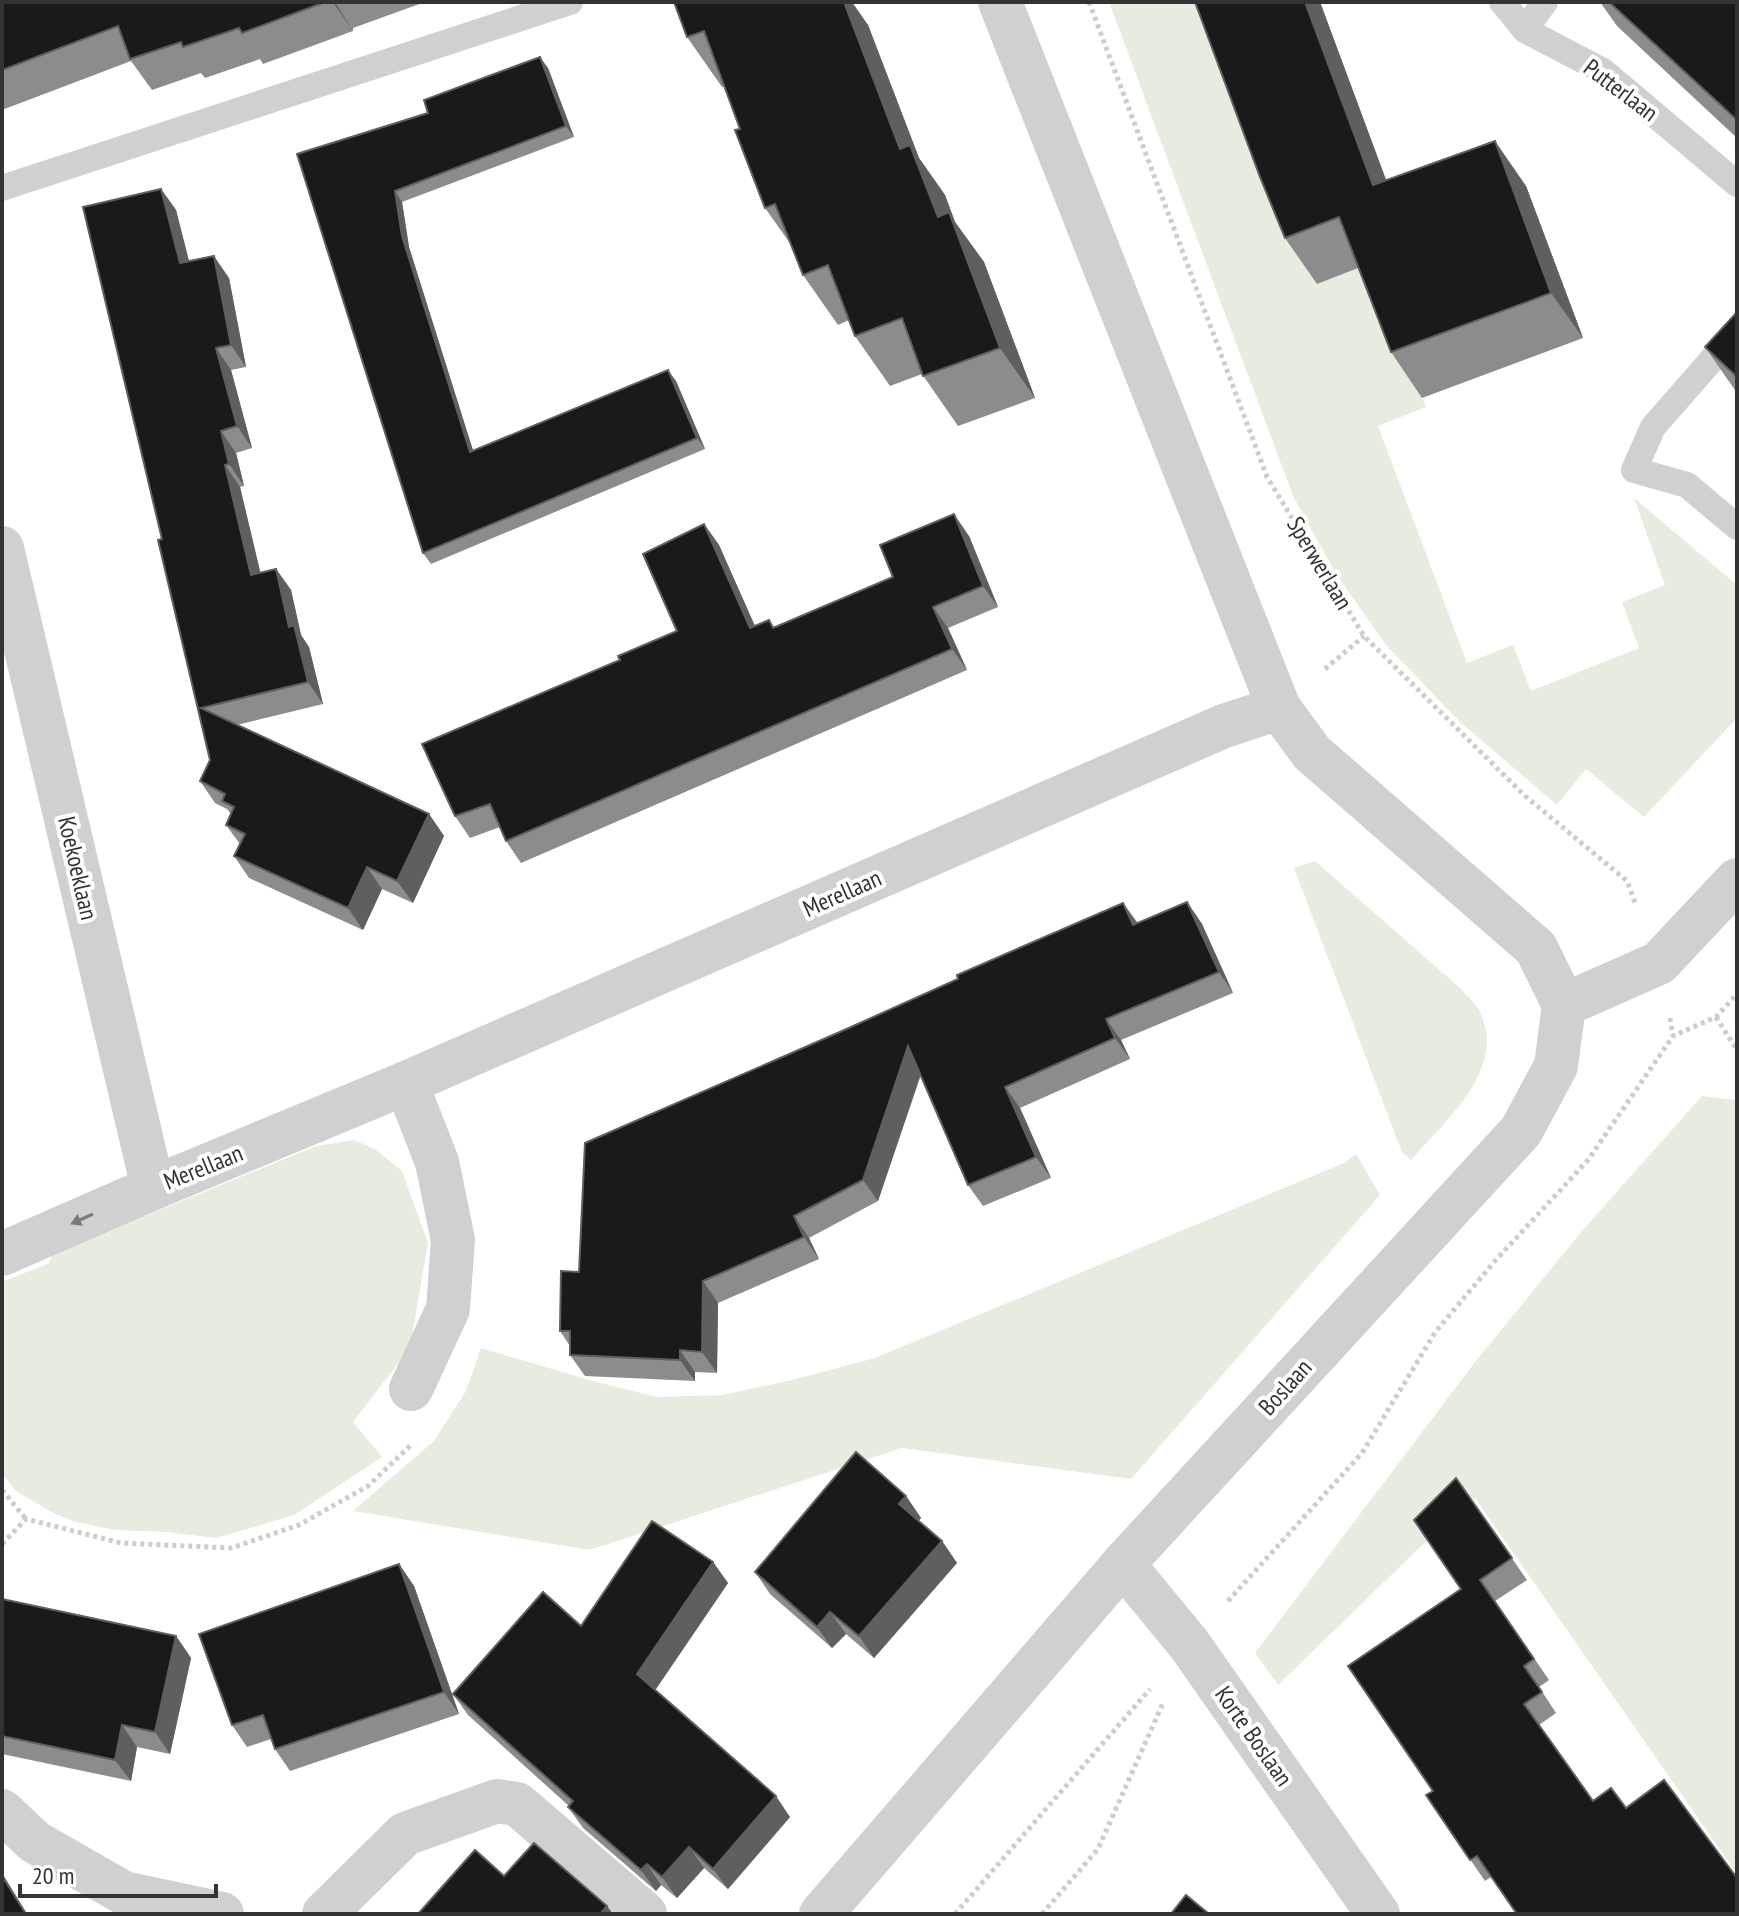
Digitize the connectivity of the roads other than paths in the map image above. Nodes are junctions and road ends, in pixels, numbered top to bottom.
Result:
1 (570, 2) edge
2 (1000, 2) edge
3 (1502, 2) edge
4 (1545, 2) edge
5 (1525, 30) junction
6 (1737, 184) edge
7 (2, 188) edge
8 (1737, 331) edge
9 (1737, 527) edge
10 (2, 548) edge
11 (1279, 708) junction
12 (1737, 880) edge
13 (1564, 1005) junction
14 (406, 1083) junction
15 (153, 1188) junction
16 (2, 1254) edge
17 (411, 1389) road end
18 (1123, 1564) junction
19 (2, 1811) edge
20 (222, 1914) edge
21 (324, 1914) edge
22 (645, 1914) edge
23 (821, 1914) edge
24 (1378, 1914) edge

1 - 7 lane
2 - 11 street
3 - 5 lane, Putterlaan
4 - 5 lane
5 - 6 lane, Putterlaan
8 - 9 lane
10 - 15 street, Koekoeklaan
11 - 13 street
11 - 14 street, Merellaan
12 - 13 street
13 - 18 street, Boslaan
14 - 15 street, Merellaan
14 - 17 street
15 -> 16 street, Merellaan
18 - 23 street, Boslaan
18 - 24 street, Korte Boslaan
19 - 20 street
21 - 22 street

